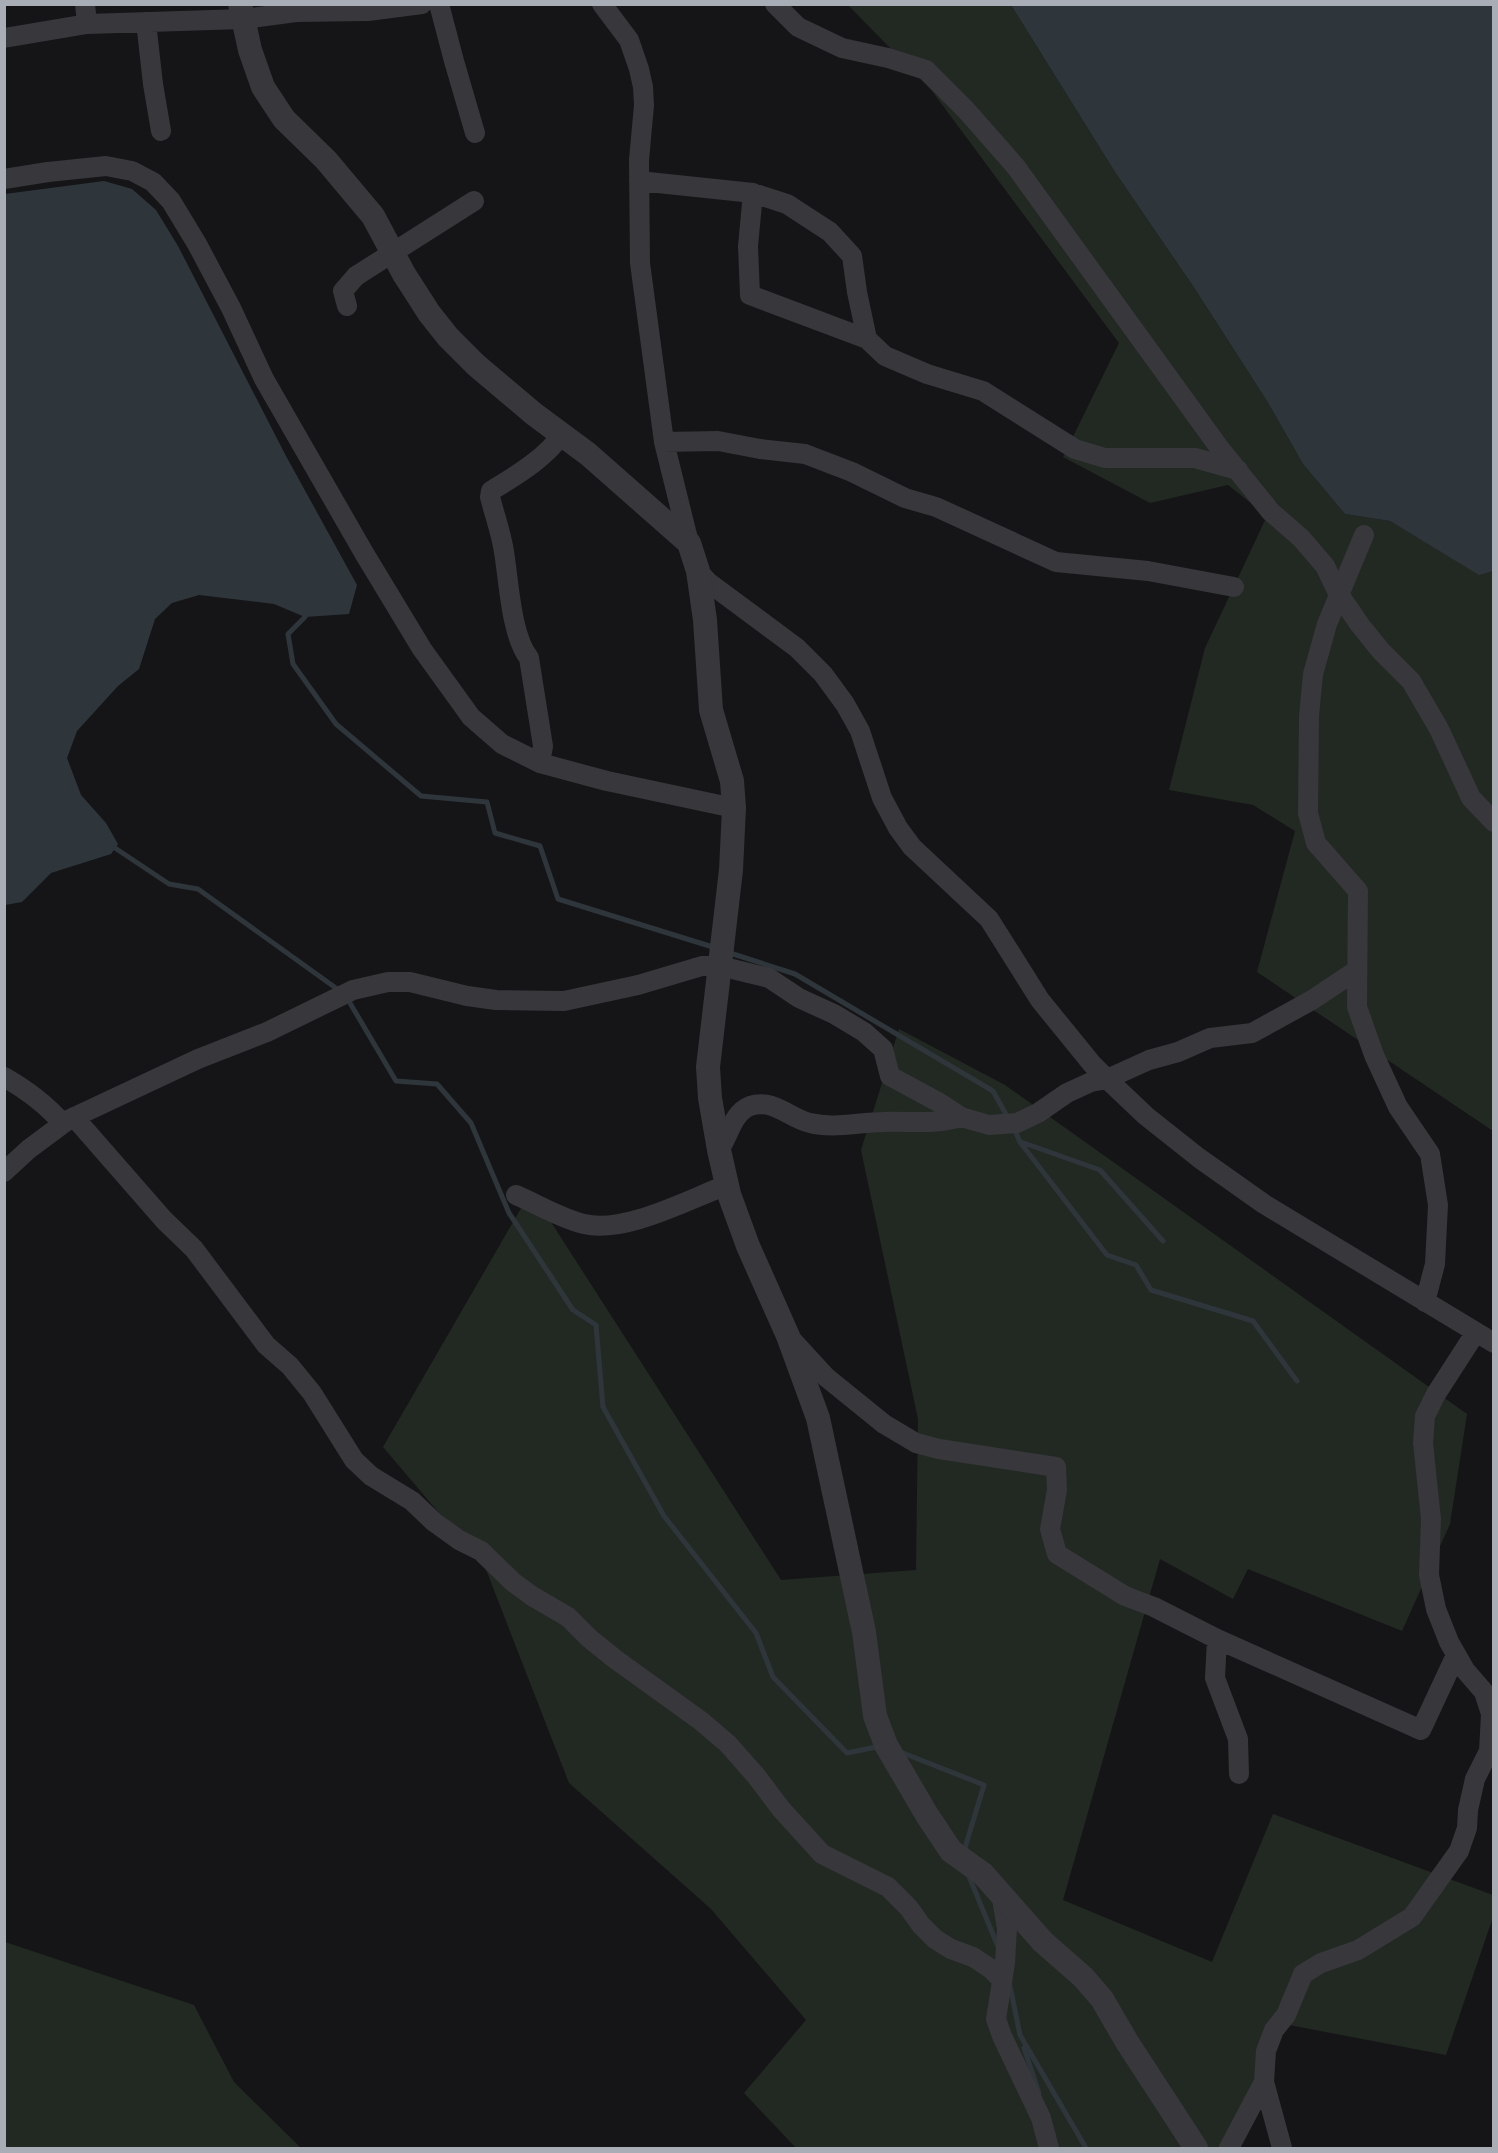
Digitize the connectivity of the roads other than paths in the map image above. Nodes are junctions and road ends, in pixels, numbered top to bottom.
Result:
1 (85, 4) edge
2 (422, 4) edge
3 (439, 4) edge
4 (602, 4) edge
5 (619, 4) edge
6 (775, 4) edge
7 (242, 12) edge
8 (146, 22) junction
9 (87, 24) junction
10 (4, 38) edge
11 (629, 40) junction
12 (161, 130) dead end
13 (476, 133) dead end
14 (4, 179) edge
15 (639, 182) junction
16 (753, 193) junction
17 (474, 201) dead end
18 (393, 253) junction
19 (347, 306) dead end
20 (867, 339) junction
21 (562, 434) junction
22 (664, 441) junction
23 (1238, 470) junction
24 (1364, 536) dead end
25 (689, 543) junction
26 (698, 572) junction
27 (1234, 586) dead end
28 (1338, 593) junction
29 (540, 764) junction
30 (734, 808) junction
31 (1494, 822) edge
32 (720, 966) junction
33 (1357, 970) junction
34 (4, 1077) edge
35 (1107, 1079) junction
36 (961, 1117) junction
37 (68, 1121) junction
38 (719, 1150) junction
39 (4, 1172) edge
40 (727, 1185) junction
41 (516, 1195) dead end
42 (1425, 1302) junction
43 (1476, 1332) junction
44 (788, 1336) junction
45 (1494, 1343) edge
46 (1217, 1639) junction
47 (1456, 1655) junction
48 (1239, 1774) dead end
49 (1001, 1893) junction
50 (1002, 1980) junction
51 (1264, 2082) junction
52 (1049, 2148) edge
53 (1196, 2148) edge
54 (1229, 2148) edge
55 (1282, 2148) edge

1 - 9 street
2 - 7 street
3 - 13 street
4 - 11 street
5 - 11 street
6 - 23 street
7 - 8 street
7 - 18 street
8 - 9 street
8 - 12 street
9 - 10 street
11 - 15 street
14 - 29 street
15 - 16 street
15 - 22 street
16 - 20 street
16 - 20 street
17 - 18 street
18 - 19 street
18 - 21 street
20 - 23 street
21 - 25 street
21 - 29 street
22 - 25 street
22 - 27 street
23 - 28 street
24 - 28 street
25 - 26 street
26 - 30 street
26 - 35 street
28 - 31 street
28 - 33 street
29 - 30 street
30 - 32 street
32 - 36 street
32 - 37 street
32 - 38 street
33 - 35 street
33 - 42 street
34 - 37 street
35 - 36 street
35 - 42 street
36 - 38 street
37 - 39 street
37 - 50 street
38 - 40 street
40 - 41 street
40 - 44 street
42 - 43 street
43 - 45 street
43 - 47 street
44 - 46 street
44 - 49 street
46 - 47 street
46 - 48 street
47 - 51 street
49 - 50 street
49 - 53 street
50 - 52 street
51 - 54 street
51 - 55 street

